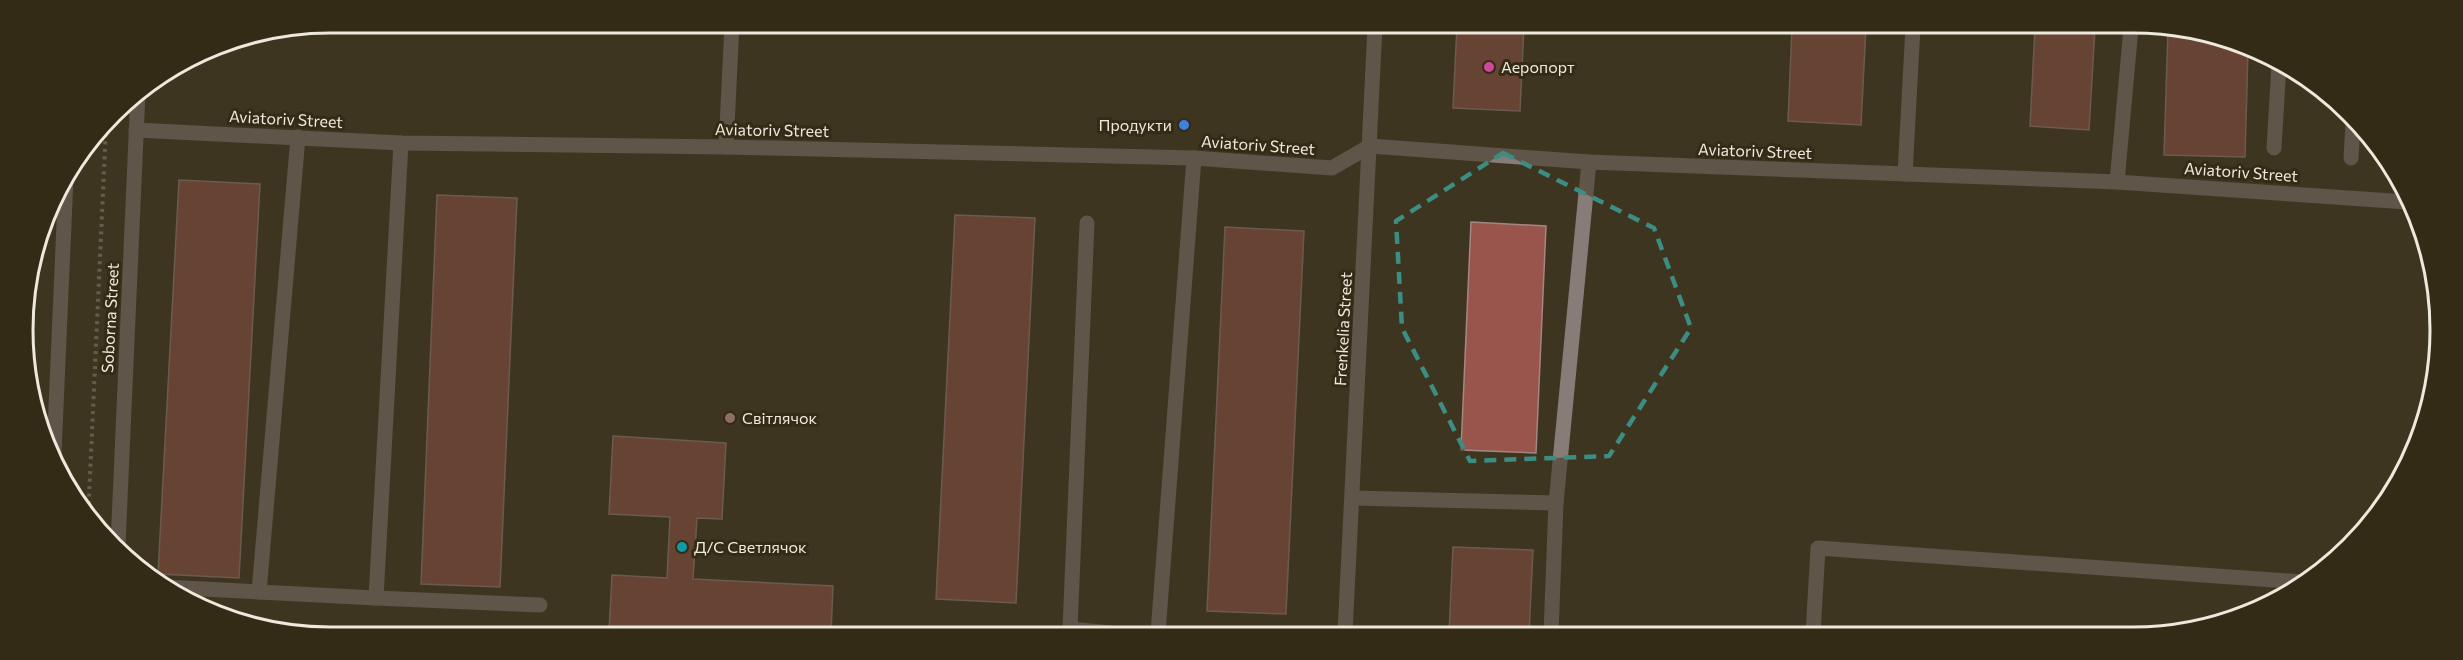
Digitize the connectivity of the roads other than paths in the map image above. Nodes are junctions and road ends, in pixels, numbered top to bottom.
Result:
1 (732, 33) edge
2 (1375, 33) edge
3 (1913, 33) edge
4 (2132, 33) edge
5 (2279, 71) edge
6 (137, 104) edge
7 (136, 130) junction
8 (2353, 130) edge
9 (298, 137) junction
10 (401, 143) junction
11 (1370, 146) junction
12 (726, 147) junction
13 (2274, 148) dead end
14 (1194, 158) junction
15 (2351, 158) dead end
16 (1589, 162) junction
17 (1905, 174) junction
18 (2117, 182) junction
19 (65, 197) edge
20 (2400, 202) edge
21 (1087, 223) dead end
22 (55, 440) edge
23 (1353, 498) junction
24 (1556, 503) junction
25 (118, 538) edge
26 (2291, 581) edge
27 (183, 588) edge
28 (259, 592) junction
29 (376, 598) junction
30 (540, 605) dead end
31 (1070, 627) edge
32 (1158, 627) edge
33 (1345, 627) edge
34 (1551, 627) edge
35 (1813, 627) edge

1 - 12 street
2 - 11 street, Frenkelia Street
3 - 17 street
4 - 18 street
5 - 13 street
6 - 7 street, Soborna Street
7 - 9 street, Aviatoriv Street
7 - 25 street, Soborna Street
8 - 15 street
9 - 10 street, Aviatoriv Street
9 - 28 street
10 - 12 street, Aviatoriv Street
10 - 29 street
11 - 14 street, Aviatoriv Street
11 - 16 street, Aviatoriv Street
11 - 23 street, Frenkelia Street
12 - 14 street, Aviatoriv Street
14 - 32 street
16 - 17 street, Aviatoriv Street
16 - 24 street
17 - 18 street, Aviatoriv Street
18 - 20 street, Aviatoriv Street
19 - 22 street
21 - 31 street
23 - 24 street
23 - 33 street, Frenkelia Street
24 - 34 street
26 - 35 street
27 - 28 street
28 - 29 street
29 - 30 street

